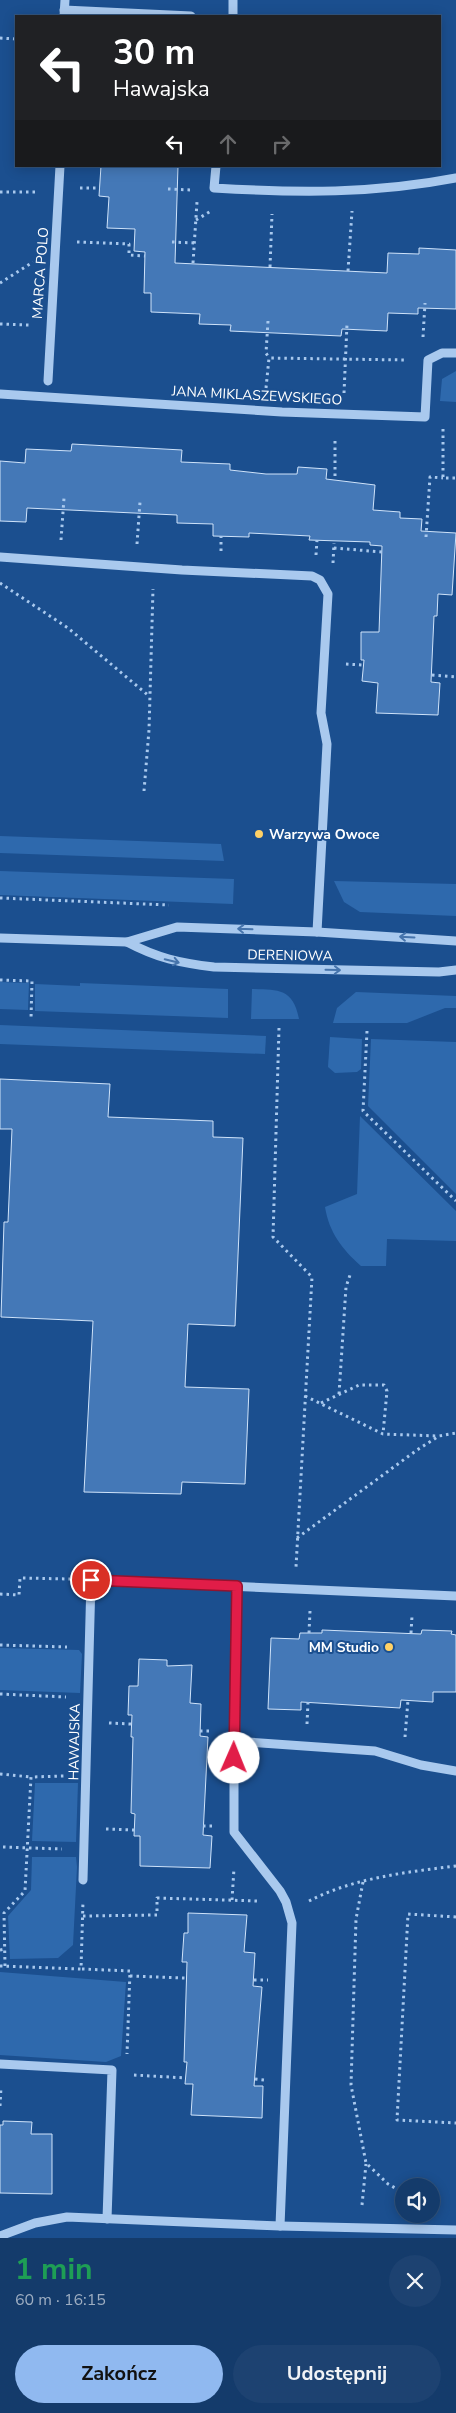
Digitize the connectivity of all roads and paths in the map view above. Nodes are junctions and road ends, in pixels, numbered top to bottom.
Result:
1 (65, 0) edge
2 (233, 0) edge
3 (64, 13) edge
4 (148, 15) edge
5 (233, 15) edge
6 (0, 38) edge
7 (15, 39) edge
8 (60, 167) edge
9 (216, 167) edge
10 (456, 178) edge
11 (77, 188) dead end
12 (100, 188) dead end
13 (168, 189) dead end
14 (198, 190) dead end
15 (273, 191) junction
16 (353, 191) junction
17 (0, 192) edge
18 (11, 192) dead end
19 (197, 197) dead end
20 (76, 242) dead end
21 (172, 242) dead end
22 (195, 243) junction
23 (56, 253) junction
24 (145, 256) dead end
25 (193, 263) dead end
26 (270, 267) dead end
27 (348, 271) dead end
28 (0, 283) edge
29 (425, 303) dead end
30 (268, 321) dead end
31 (0, 324) edge
32 (347, 324) dead end
33 (50, 326) junction
34 (422, 344) dead end
35 (456, 353) edge
36 (268, 358) junction
37 (345, 358) junction
38 (428, 360) junction
39 (48, 381) dead end
40 (0, 394) edge
41 (264, 409) junction
42 (343, 414) junction
43 (425, 417) junction
44 (335, 434) dead end
45 (335, 476) dead end
46 (443, 478) junction
47 (456, 478) edge
48 (64, 498) dead end
49 (140, 502) dead end
50 (426, 537) dead end
51 (334, 543) dead end
52 (382, 552) dead end
53 (0, 557) edge
54 (60, 561) junction
55 (136, 567) junction
56 (153, 568) junction
57 (0, 584) edge
58 (343, 664) dead end
59 (363, 665) dead end
60 (432, 675) dead end
61 (456, 677) edge
62 (150, 696) junction
63 (144, 791) dead end
64 (0, 898) edge
65 (175, 905) dead end
66 (317, 932) junction
67 (0, 938) edge
68 (456, 941) edge
69 (127, 942) junction
70 (456, 970) edge
71 (0, 980) edge
72 (31, 1018) dead end
73 (279, 1028) dead end
74 (366, 1031) dead end
75 (456, 1201) edge
76 (351, 1272) dead end
77 (339, 1394) junction
78 (305, 1396) junction
79 (320, 1403) junction
80 (456, 1433) edge
81 (383, 1434) junction
82 (438, 1436) junction
83 (297, 1538) junction
84 (91, 1580) junction
85 (237, 1586) junction
86 (295, 1588) junction
87 (0, 1594) edge
88 (456, 1596) edge
89 (0, 1645) edge
90 (90, 1647) junction
91 (0, 1694) edge
92 (89, 1697) junction
93 (408, 1700) dead end
94 (115, 1723) dead end
95 (131, 1724) dead end
96 (234, 1741) junction
97 (404, 1759) junction
98 (456, 1771) edge
99 (0, 1774) edge
100 (58, 1776) dead end
101 (31, 1777) junction
102 (116, 1829) dead end
103 (134, 1830) dead end
104 (2, 1847) dead end
105 (27, 1848) junction
106 (66, 1850) dead end
107 (456, 1866) edge
108 (84, 1880) joint
109 (364, 1882) junction
110 (286, 1902) junction
111 (289, 1912) junction
112 (83, 1916) junction
113 (456, 1917) edge
114 (5, 1949) junction
115 (0, 1950) edge
116 (0, 1966) edge
117 (5, 1966) junction
118 (81, 1969) junction
119 (130, 1976) junction
120 (185, 1978) dead end
121 (0, 2064) edge
122 (112, 2070) junction
123 (126, 2071) junction
124 (186, 2078) dead end
125 (456, 2123) edge
126 (366, 2163) junction
127 (395, 2188) edge
128 (107, 2219) junction
129 (280, 2226) junction
130 (344, 2226) junction
131 (456, 2230) edge
132 (0, 2236) edge

1 - 3 street
2 - 5 street
3 - 4 street
6 - 7 path
8 - 23 street, MARCA POLO
9 - 15 street
10 - 16 street
11 - 12 path
13 - 14 path
15 - 16 street
15 - 26 path
16 - 27 path
17 - 18 path
19 - 22 path
20 - 24 path
21 - 22 path
22 - 25 path
23 - 28 path
23 - 33 street, MARCA POLO
29 - 34 path
30 - 36 path
31 - 33 path
32 - 37 path
33 - 39 street, MARCA POLO
35 - 38 street
36 - 37 path
36 - 41 path
37 - 38 path
37 - 42 path
38 - 43 street
40 - 41 street, JANA MIKLASZEWSKIEGO
41 - 42 street, JANA MIKLASZEWSKIEGO
42 - 43 street, JANA MIKLASZEWSKIEGO
43 - 46 path
44 - 45 path
46 - 47 path
46 - 50 path
48 - 54 path
49 - 55 path
51 - 52 path
53 - 54 street
54 - 55 street
55 - 56 street
56 - 62 path
56 - 66 street
57 - 62 path
58 - 59 path
60 - 61 path
62 - 63 path
64 - 65 path
68 -> 66 street, DERENIOWA
66 -> 69 street, DERENIOWA
67 - 69 street, DERENIOWA
69 -> 70 street, DERENIOWA
71 - 72 path
73 - 78 path
74 - 75 path
76 - 77 path
77 - 79 path
77 - 81 path
78 - 79 path
78 - 83 path
79 - 81 path
80 - 82 path
81 - 82 path
82 - 83 path
83 - 86 path
84 - 85 street
84 - 87 path
84 - 90 street, HAWAJSKA
85 - 86 street
85 - 96 street
86 - 88 street
89 - 90 path
90 - 92 street, HAWAJSKA
91 - 92 path
92 - 108 street, HAWAJSKA
93 - 97 path
94 - 95 path
96 - 97 street
96 - 110 street
97 - 98 street
99 - 101 path
100 - 101 path
101 - 105 path
102 - 103 path
104 - 105 path
105 - 106 path
105 - 114 path
107 - 109 path
108 - 112 path
109 - 111 path
109 - 126 path
110 - 111 street
110 - 112 path
111 - 129 street
112 - 118 path
113 - 125 path
114 - 115 path
114 - 117 path
116 - 117 path
117 - 118 path
118 - 119 path
119 - 120 path
119 - 123 path
121 - 122 street
122 - 123 path
122 - 128 street
123 - 124 path
126 - 127 path
126 - 130 path
128 - 129 street
128 - 132 street
129 - 130 street
130 - 131 street

